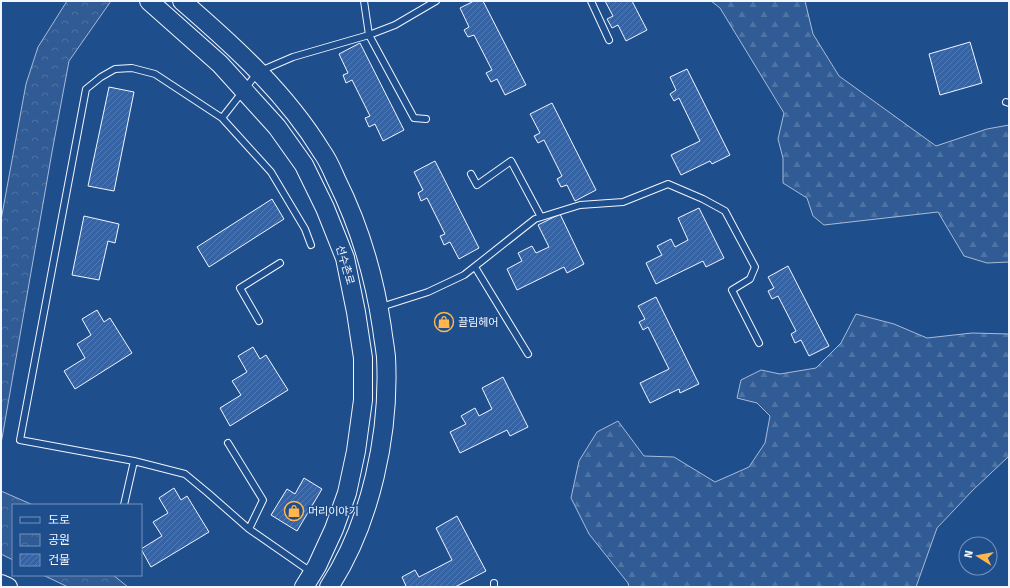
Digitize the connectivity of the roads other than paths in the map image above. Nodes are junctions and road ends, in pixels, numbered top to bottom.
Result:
1 (149, 1) edge
2 (182, 1) edge
3 (364, 1) edge
4 (436, 1) edge
5 (591, 1) edge
6 (370, 35) junction
7 (609, 40) dead end
8 (258, 72) junction
9 (244, 90) junction
10 (222, 118) junction
11 (426, 119) dead end
12 (471, 174) dead end
13 (541, 217) junction
14 (311, 245) dead end
15 (280, 263) dead end
16 (475, 267) junction
17 (379, 308) junction
18 (356, 312) junction
19 (259, 321) dead end
20 (759, 343) dead end
21 (528, 354) dead end
22 (228, 443) dead end
23 (134, 461) junction
24 (124, 504) edge
25 (249, 529) junction
26 (308, 580) edge
27 (1, 584) edge
28 (332, 585) edge
29 (8, 587) edge

1 - 9 street, 선수촌로
2 - 8 street, 선수촌로
3 - 6 lane
4 - 6 lane
5 - 7 lane
6 - 8 lane
6 - 11 lane
8 - 9 lane
8 - 17 street, 선수촌로
9 - 10 lane
9 - 18 street, 선수촌로
10 - 14 lane
10 - 23 lane
12 - 13 lane
13 - 16 lane
13 - 20 lane
15 - 19 lane
16 - 17 lane
16 - 21 lane
17 - 18 street
17 - 28 street, 선수촌로
18 - 26 street, 선수촌로
22 - 25 lane
23 - 24 lane
23 - 25 lane
25 - 26 lane
26 - 28 street
27 - 29 street

